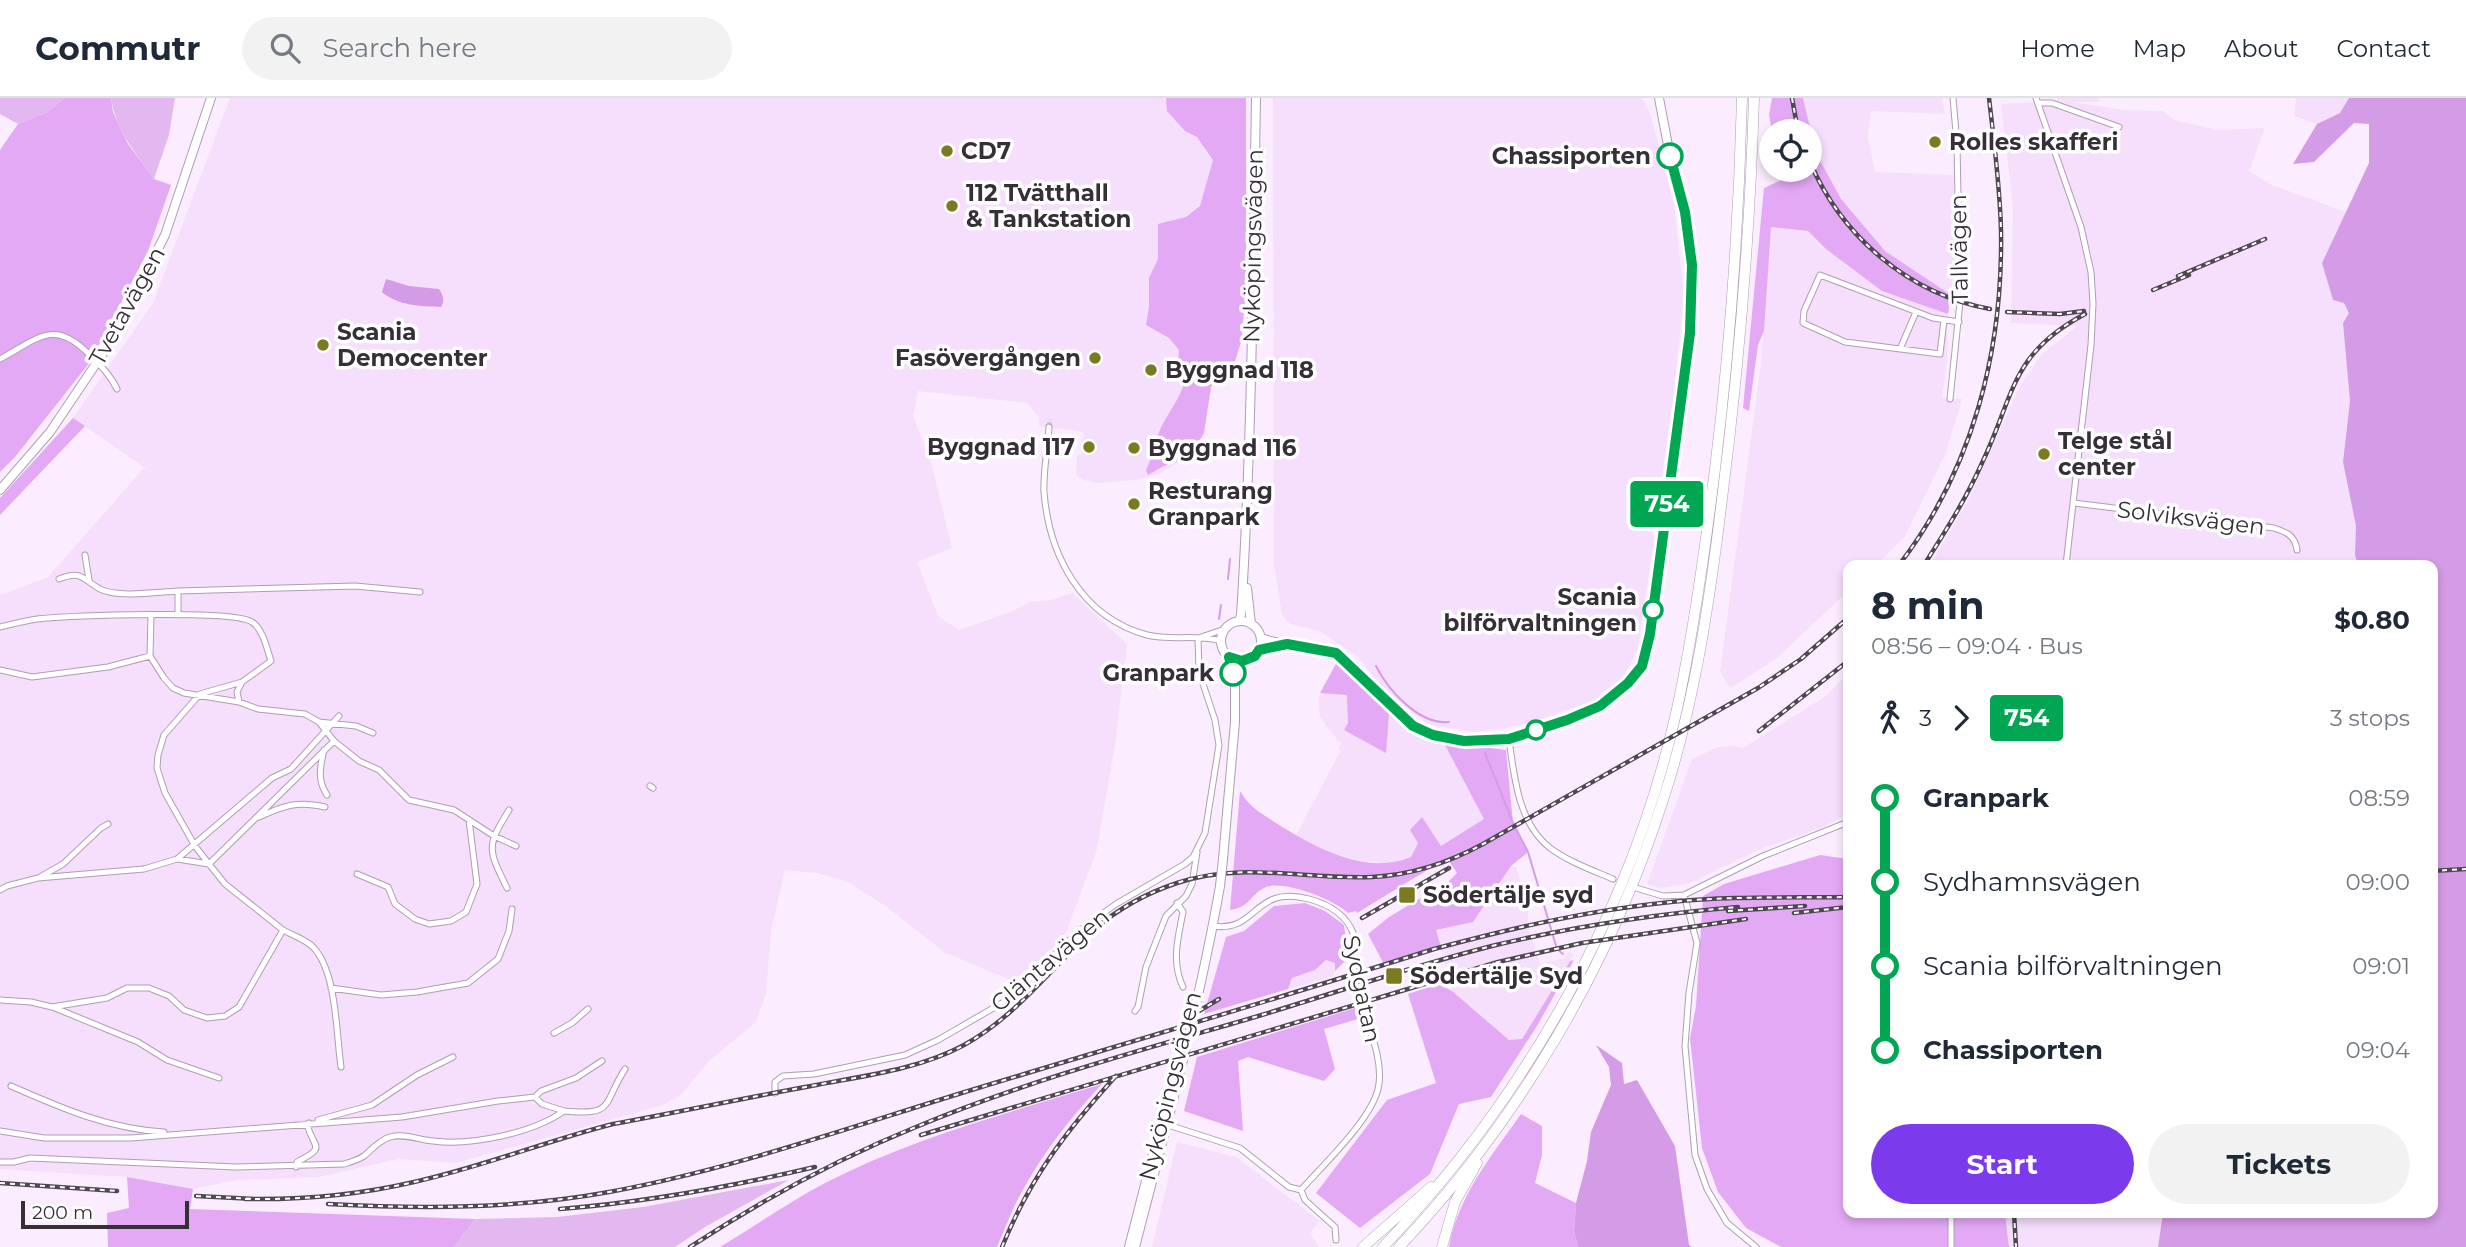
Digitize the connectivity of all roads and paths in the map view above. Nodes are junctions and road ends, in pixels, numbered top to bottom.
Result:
1 (211, 98) edge
2 (1256, 98) edge
3 (1659, 98) edge
4 (1742, 98) edge
5 (1754, 98) edge
6 (1953, 98) edge
7 (2037, 100) edge
8 (2119, 127) dead end
9 (1916, 312) junction
10 (1944, 320) junction
11 (1959, 322) junction
12 (1900, 349) junction
13 (0, 359) edge
14 (97, 362) junction
15 (117, 389) dead end
16 (1950, 399) dead end
17 (1049, 427) tunnel mouth
18 (0, 490) edge
19 (2074, 503) junction
20 (2297, 550) dead end
21 (85, 555) dead end
22 (2067, 560) edge
23 (1245, 561) junction
24 (59, 579) dead end
25 (89, 580) junction
26 (178, 591) junction
27 (420, 592) dead end
28 (178, 615) junction
29 (151, 616) junction
30 (1239, 621) junction
31 (1251, 624) junction
32 (0, 627) edge
33 (1225, 629) junction
34 (1198, 638) junction
35 (1261, 638) junction
36 (1221, 641) junction
37 (1287, 644) junction
38 (1259, 650) junction
39 (150, 656) junction
40 (1229, 657) junction
41 (1240, 661) junction
42 (0, 670) edge
43 (242, 682) junction
44 (1235, 684) junction
45 (200, 694) junction
46 (239, 702) junction
47 (339, 716) dead end
48 (318, 722) junction
49 (332, 725) junction
50 (327, 731) junction
51 (373, 733) dead end
52 (1509, 739) junction
53 (334, 741) junction
54 (324, 750) junction
55 (327, 795) dead end
56 (325, 807) dead end
57 (509, 810) dead end
58 (253, 820) junction
59 (469, 820) junction
60 (108, 824) dead end
61 (1843, 824) edge
62 (494, 836) junction
63 (195, 846) junction
64 (516, 846) dead end
65 (1196, 852) junction
66 (177, 859) junction
67 (209, 864) junction
68 (356, 874) dead end
69 (38, 878) junction
70 (1613, 880) dead end
71 (507, 888) dead end
72 (1636, 888) dead end
73 (0, 890) edge
74 (1684, 895) junction
75 (1177, 903) junction
76 (512, 909) dead end
77 (1213, 926) junction
78 (284, 930) junction
79 (1183, 987) dead end
80 (331, 988) junction
81 (0, 1000) edge
82 (52, 1007) junction
83 (587, 1009) dead end
84 (1135, 1011) dead end
85 (554, 1033) dead end
86 (453, 1057) dead end
87 (603, 1061) dead end
88 (341, 1067) dead end
89 (625, 1069) dead end
90 (219, 1078) dead end
91 (11, 1086) dead end
92 (775, 1093) dead end
93 (535, 1097) junction
94 (564, 1111) junction
95 (307, 1124) junction
96 (1164, 1124) junction
97 (0, 1131) edge
98 (180, 1133) junction
99 (1493, 1135) junction
100 (1460, 1160) junction
101 (0, 1162) edge
102 (296, 1167) junction
103 (1301, 1190) junction
104 (1951, 1218) edge
105 (1336, 1240) dead end
106 (1129, 1247) edge
107 (1135, 1247) edge
108 (1363, 1247) edge
109 (1383, 1247) edge
110 (1399, 1247) edge
111 (1441, 1247) edge
112 (1756, 1247) edge
113 (1951, 1247) edge

1 - 14 main road, Tvetavägen
2 - 23 main road, Nyköpingsvägen
3 - 52 main road
4 - 100 highway
5 - 99 highway
6 - 11 street, Tallvägen
7 - 8 street
7 - 19 street
9 - 10 street
9 - 12 street
9 - 12 street
10 - 11 street
10 - 12 street
11 - 16 street, Tallvägen
13 - 14 street
14 - 15 street
14 - 18 main road, Tvetavägen
17 - 34 street
19 - 20 street, Solviksvägen
19 - 22 street
21 - 25 street
23 - 30 main road, Nyköpingsvägen
23 - 31 main road, Nyköpingsvägen
24 - 25 street
25 - 26 street
26 - 27 street
26 - 28 street
28 - 29 street
28 - 43 street
29 - 32 street
29 - 39 street
30 - 31 main road
30 - 33 main road
31 - 35 main road
33 - 34 street
33 - 36 main road
34 - 36 street
34 - 65 street
35 - 37 main road
35 - 38 main road
36 - 40 main road
37 - 38 main road
37 - 52 main road
38 - 41 main road
39 - 42 street
39 - 45 street
40 - 41 main road
40 - 44 main road, Nyköpingsvägen
41 - 44 main road, Nyköpingsvägen
43 - 45 street
43 - 46 street
44 - 77 main road, Nyköpingsvägen, bridge
45 - 46 street
45 - 63 street
46 - 48 street
47 - 49 street
48 - 49 street
48 - 50 street
49 - 50 street
49 - 51 street
50 - 53 street
50 - 63 street
52 - 70 street
53 - 54 street
53 - 59 street
54 - 55 street
54 - 58 street
56 - 58 street
57 - 62 street
58 - 67 street
59 - 62 street
59 - 68 street
60 - 69 street
61 - 74 street
62 - 64 street
62 - 71 street
63 - 66 street
63 - 67 street
65 - 75 street
65 - 92 street, Gläntavägen
66 - 67 street
66 - 69 street
67 - 78 street
69 - 73 street
72 - 74 street
74 - 112 street
75 - 79 street
75 - 84 street
76 - 80 street
77 - 96 main road, Nyköpingsvägen
77 - 103 street, Sydgatan
78 - 80 street
78 - 82 street
80 - 88 street
81 - 82 street
82 - 90 street
83 - 85 street
86 - 95 street
87 - 93 street
89 - 94 street
91 - 98 street
93 - 94 street
93 - 95 street
94 - 102 street
95 - 98 street
95 - 102 street
96 - 103 street
96 - 106 main road, Nyköpingsvägen
96 - 107 main road, Nyköpingsvägen
97 - 98 street
99 - 110 highway
99 - 111 highway
100 - 108 highway
100 - 109 highway
101 - 102 street
103 - 105 street
104 - 113 street

